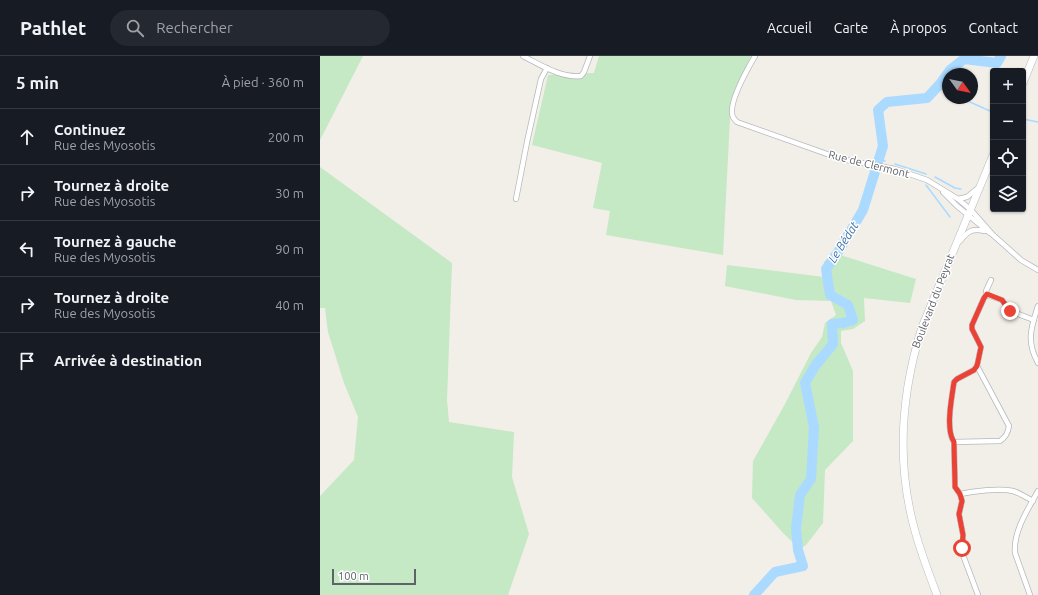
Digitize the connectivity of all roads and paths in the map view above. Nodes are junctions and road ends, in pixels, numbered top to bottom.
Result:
1 (523, 56) edge
2 (590, 56) edge
3 (755, 56) edge
4 (1034, 56) edge
5 (546, 68) junction
6 (1026, 76) edge
7 (990, 162) edge
8 (937, 186) junction
9 (980, 187) junction
10 (516, 199) dead end
11 (958, 199) junction
12 (969, 213) junction
13 (987, 232) junction
14 (993, 235) junction
15 (954, 249) junction
16 (1038, 270) edge
17 (991, 280) dead end
18 (987, 294) junction
19 (1038, 306) edge
20 (1034, 320) junction
21 (1038, 363) edge
22 (977, 366) junction
23 (954, 442) junction
24 (1038, 490) edge
25 (960, 494) junction
26 (1033, 501) junction
27 (937, 595) edge
28 (978, 595) edge
29 (1030, 595) edge

1 - 5 street
2 - 5 street
3 - 8 street, Rue de Clermont
4 - 6 main road
5 - 10 street
7 - 9 main road, Boulevard du Peyrat
8 - 11 street, Rue de Clermont
8 - 12 street
9 - 11 street
9 - 12 main road, Boulevard du Peyrat
11 - 12 street, Rue de Clermont
12 - 13 street
12 - 14 street
12 - 15 main road, Boulevard du Peyrat
13 - 14 street
13 - 15 street
14 - 16 street
15 - 27 main road, Boulevard du Peyrat
17 - 18 street
18 - 20 street
18 - 22 street
19 - 20 street
20 - 21 street
22 - 23 street
22 - 23 street
23 - 25 street
24 - 26 street
25 - 26 street
25 - 28 street
26 - 29 street

